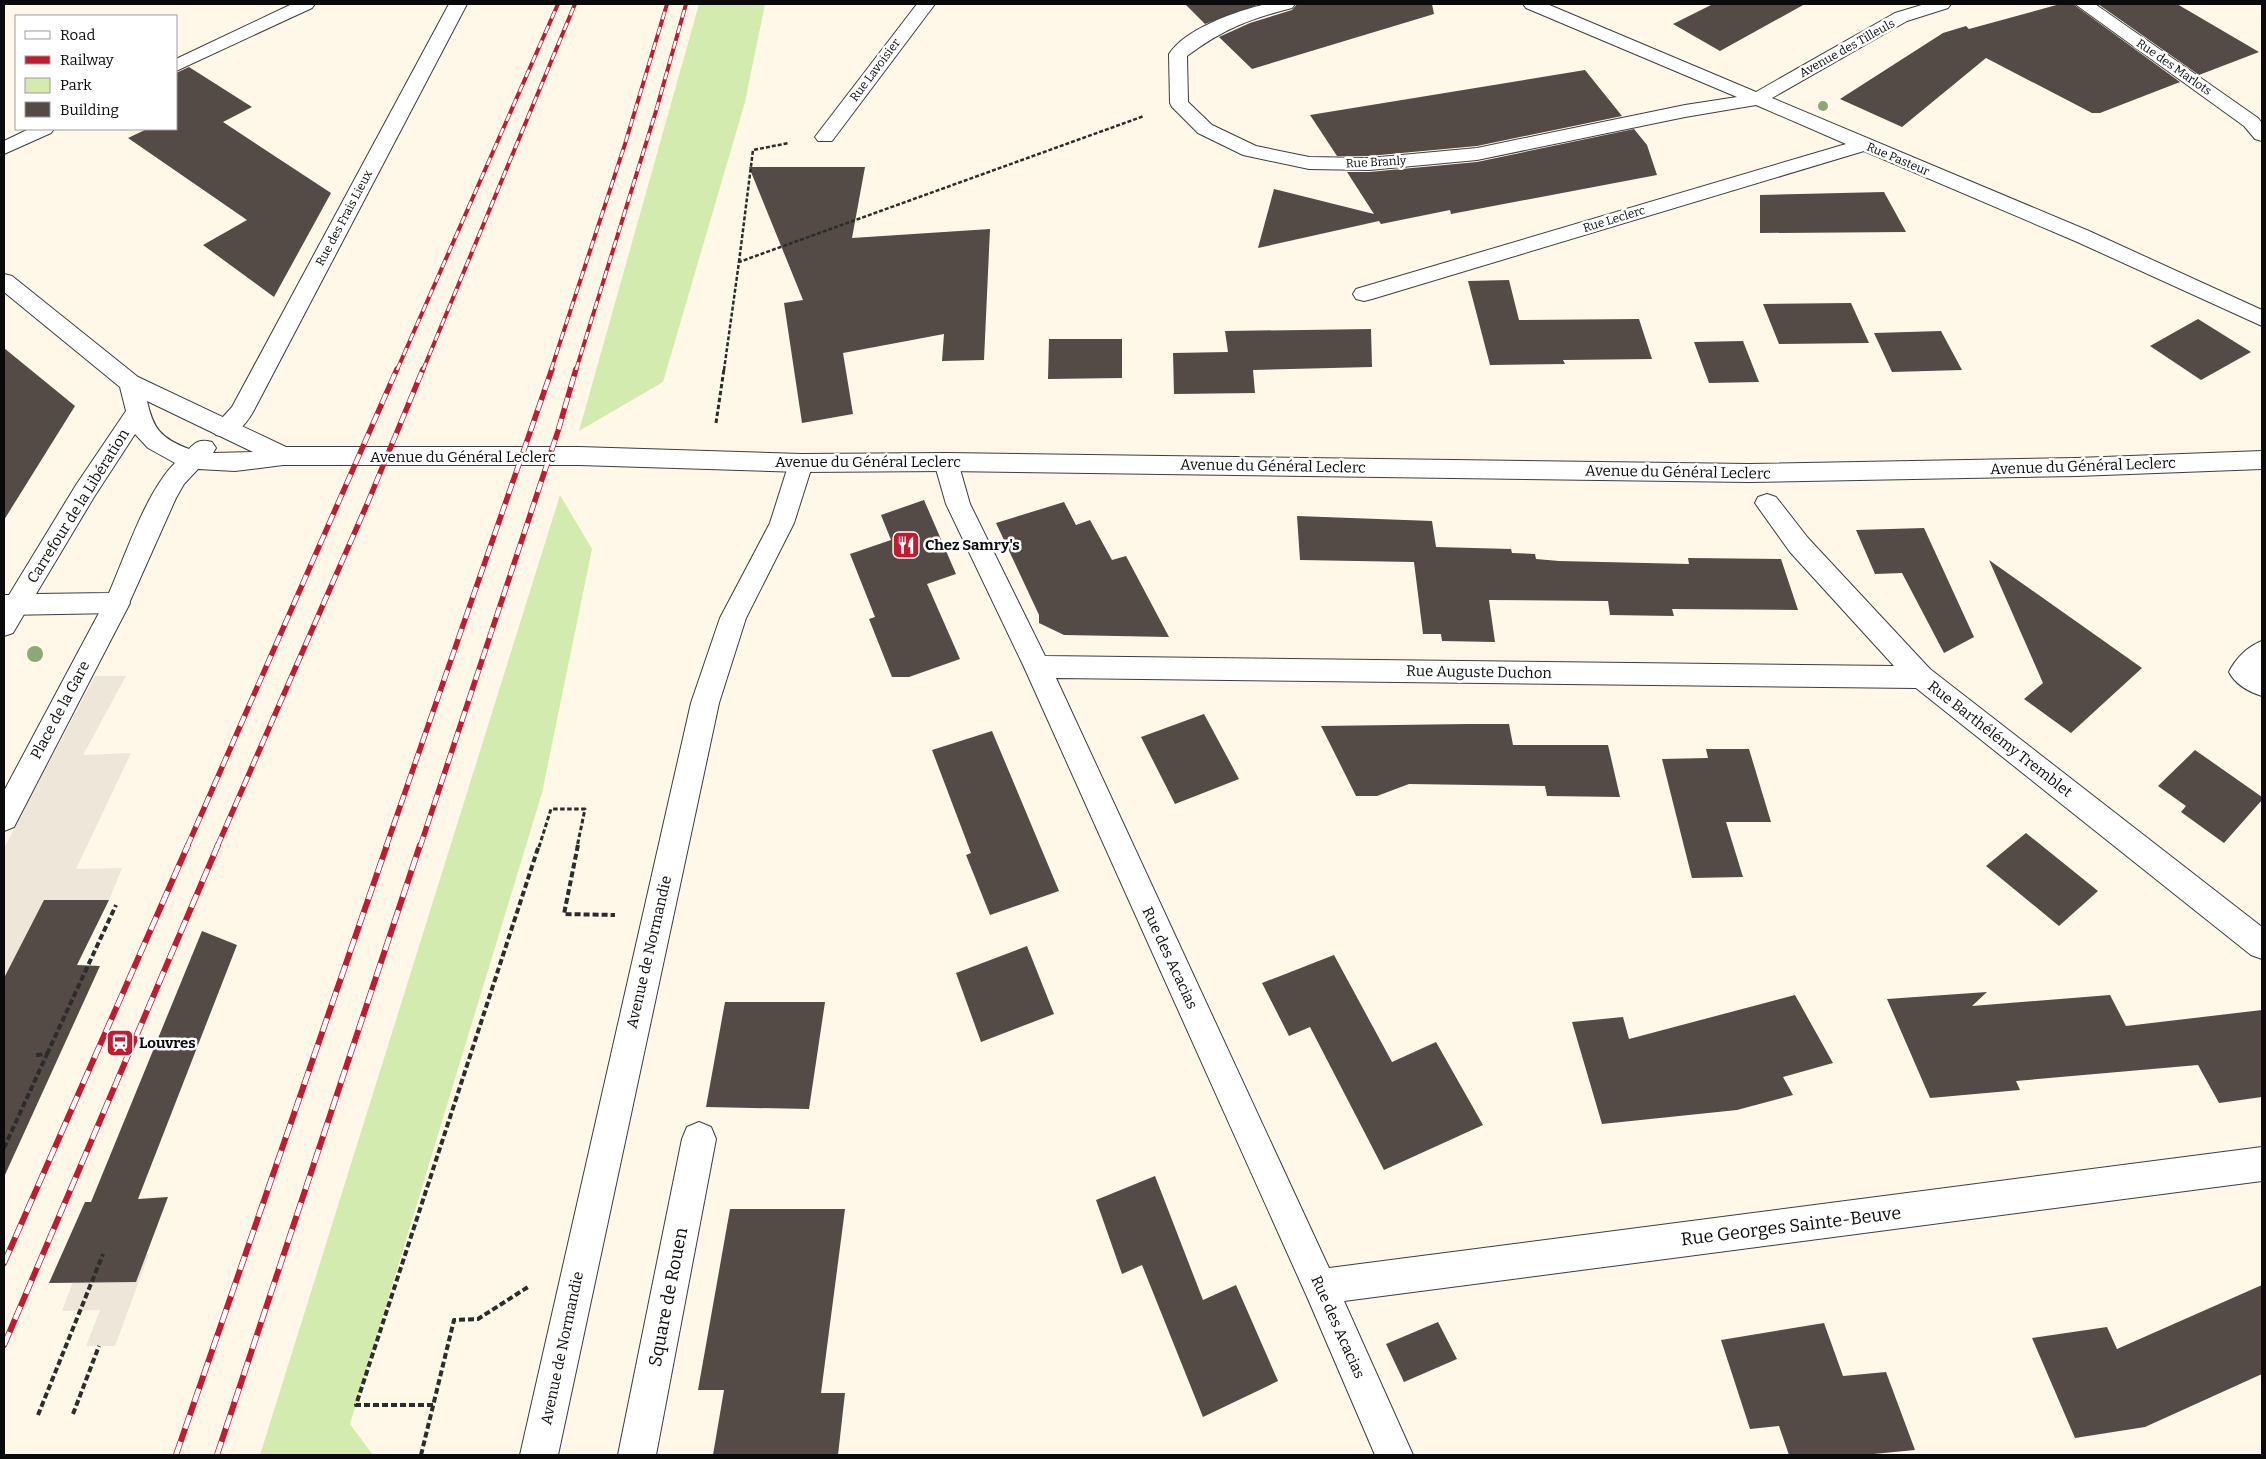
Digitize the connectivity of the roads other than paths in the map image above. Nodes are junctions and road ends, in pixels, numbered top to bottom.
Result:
1 (306, 4) edge
2 (458, 4) edge
3 (926, 4) edge
4 (1286, 4) edge
5 (1532, 4) edge
6 (1942, 4) edge
7 (2084, 4) edge
8 (178, 65) edge
9 (1756, 100) junction
10 (42, 130) edge
11 (2262, 135) edge
12 (825, 137) road end
13 (1863, 145) junction
14 (4, 148) edge
15 (4, 281) edge
16 (1364, 294) dead end
17 (2262, 319) edge
18 (130, 383) junction
19 (197, 414) junction
20 (141, 419) junction
21 (224, 429) junction
22 (283, 456) junction
23 (192, 459) junction
24 (2262, 460) edge
25 (946, 462) junction
26 (801, 463) junction
27 (1767, 503) dead end
28 (117, 603) junction
29 (11, 604) edge
30 (4, 626) edge
31 (2262, 652) edge
32 (1037, 667) junction
33 (1921, 678) junction
34 (2262, 685) edge
35 (4, 818) edge
36 (2262, 944) edge
37 (699, 1139) dead end
38 (2262, 1164) edge
39 (1320, 1287) junction
40 (539, 1455) edge
41 (636, 1455) edge
42 (1394, 1455) edge

1 - 8 street
2 - 21 street, Rue des Frais Lieux
3 - 12 street, Rue Lavoisier
4 - 9 street, Rue Branly
5 - 9 street, Rue Pasteur
6 - 9 street, Avenue des Tilleuls
7 - 11 street, Rue des Marlots
9 - 13 street, Rue Pasteur
10 - 14 street
13 - 16 street, Rue Leclerc
13 - 17 street, Rue Pasteur
15 - 18 street
18 - 19 street
18 - 20 street
19 - 20 street
19 - 21 street
20 - 23 street, Avenue du Général Leclerc
20 - 29 street, Carrefour de la Libération
21 - 22 street
21 - 23 street, Rue des Frais Lieux
22 - 23 street, Avenue du Général Leclerc
22 - 26 street, Avenue du Général Leclerc
23 - 28 street, Place de la Gare
24 - 25 street, Avenue du Général Leclerc
25 - 26 street, Avenue du Général Leclerc
25 - 32 street, Rue des Acacias
26 - 40 street, Avenue de Normandie
27 - 33 street, Rue Barthélémy Tremblet
28 - 29 street
28 - 35 street, Place de la Gare
29 - 30 street
31 - 34 street
32 - 33 street, Rue Auguste Duchon
32 - 39 street, Rue des Acacias
33 - 36 street, Rue Barthélémy Tremblet
37 - 41 street, Square de Rouen
38 - 39 street, Rue Georges Sainte-Beuve
39 - 42 street, Rue des Acacias

